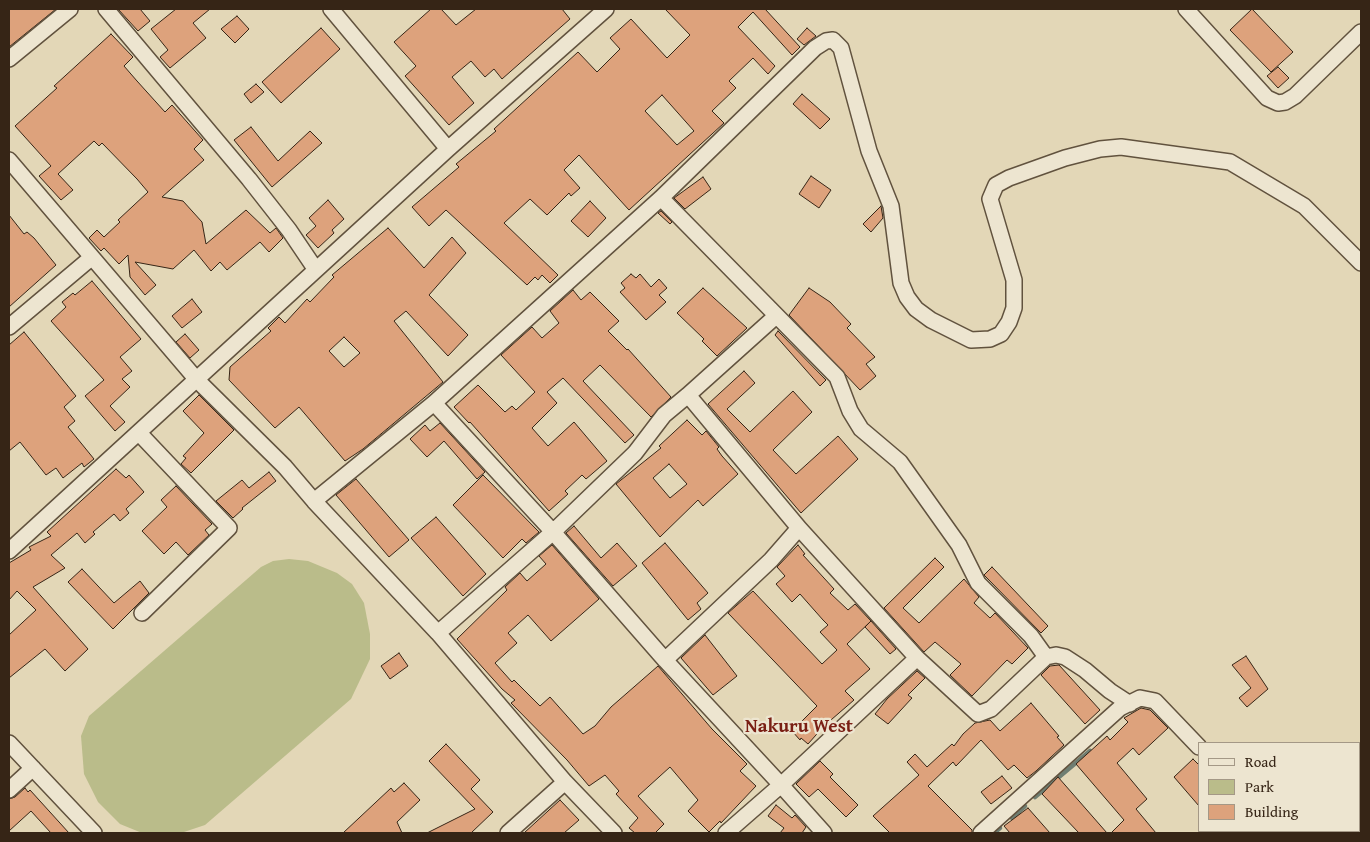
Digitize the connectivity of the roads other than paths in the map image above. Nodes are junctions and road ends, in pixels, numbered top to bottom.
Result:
1 (70, 9) edge
2 (106, 9) edge
3 (606, 9) edge
4 (1186, 9) edge
5 (337, 11) edge
6 (1361, 32) edge
7 (9, 59) edge
8 (448, 149) junction
9 (9, 160) edge
10 (661, 198) junction
11 (91, 258) junction
12 (1361, 263) edge
13 (316, 270) junction
14 (776, 316) junction
15 (9, 327) edge
16 (196, 380) junction
17 (688, 395) junction
18 (434, 403) junction
19 (139, 433) junction
20 (314, 501) junction
21 (799, 528) junction
22 (553, 532) junction
23 (9, 551) edge
24 (142, 613) dead end
25 (438, 633) junction
26 (917, 658) junction
27 (1046, 658) junction
28 (665, 660) junction
29 (1130, 704) junction
30 (9, 743) edge
31 (1198, 746) edge
32 (33, 768) junction
33 (565, 782) junction
34 (781, 786) junction
35 (9, 790) edge
36 (94, 833) edge
37 (508, 833) edge
38 (614, 833) edge
39 (726, 833) edge
40 (824, 833) edge
41 (981, 833) edge

1 - 7 street
2 - 13 street
3 - 8 street
4 - 6 street
5 - 8 street
8 - 13 street
9 - 11 street
10 - 12 street
10 - 14 street
10 - 18 street
11 - 15 street
11 - 16 street
13 - 16 street
14 - 17 street
14 - 27 street
16 - 19 street
16 - 20 street
17 - 21 street
17 - 22 street
18 - 20 street
18 - 22 street
19 - 23 street
19 - 24 street
20 - 25 street
21 - 26 street
21 - 28 street
22 - 25 street
22 - 28 street
25 - 33 street
26 - 27 street
26 - 34 street
27 - 29 street
28 - 34 street
29 - 31 street
29 - 41 street
30 - 32 street
32 - 35 street
32 - 36 street
33 - 37 street
33 - 38 street
34 - 39 street
34 - 40 street

